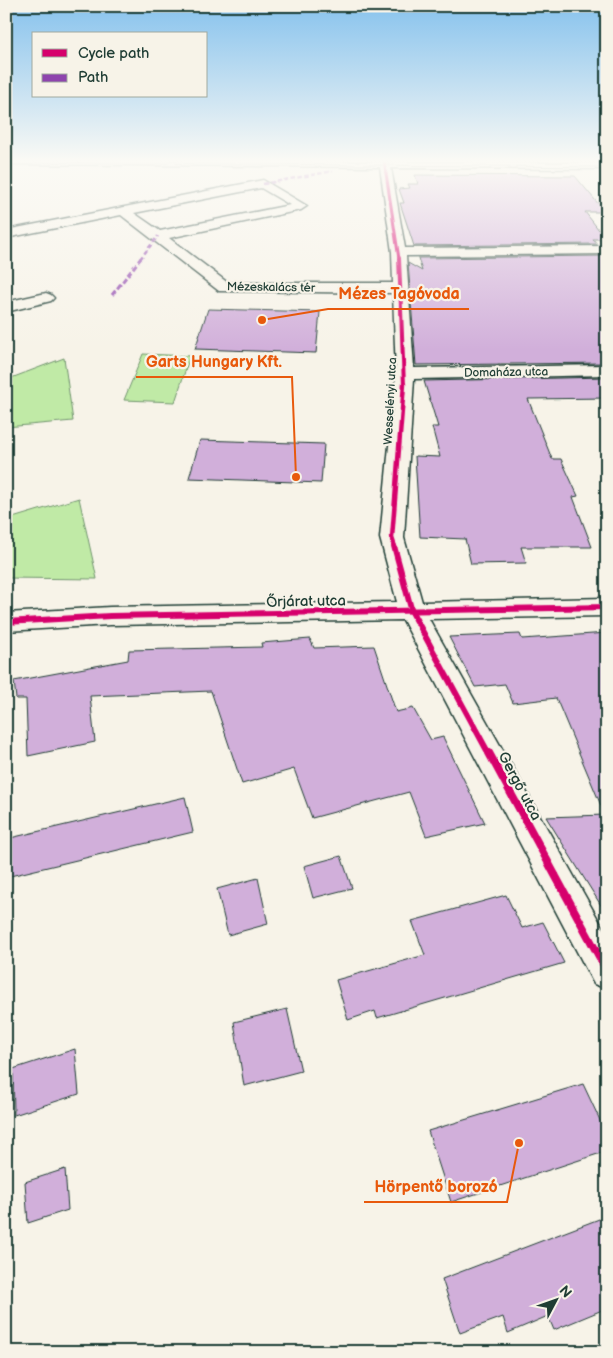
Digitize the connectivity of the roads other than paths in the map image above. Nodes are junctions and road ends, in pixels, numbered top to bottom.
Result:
1 (63, 223) edge
2 (141, 223) edge
3 (218, 223) edge
4 (394, 223) edge
5 (6, 234) edge
6 (158, 236) junction
7 (607, 250) edge
8 (399, 252) junction
9 (400, 288) junction
10 (46, 298) dead end
11 (6, 307) edge
12 (607, 370) edge
13 (405, 374) junction
14 (607, 607) edge
15 (412, 612) junction
16 (6, 622) edge
17 (607, 972) edge

1 - 5 street
2 - 6 street, Mézeskalács tér
3 - 6 street
4 - 8 street, Wesselényi utca
6 - 9 street, Mézeskalács tér
7 - 8 street
8 - 9 street, Wesselényi utca
9 - 13 street, Wesselényi utca
10 - 11 street
12 - 13 street, Domaháza utca
13 - 15 street, Wesselényi utca
14 - 15 street, Őrjárat utca
15 - 16 street, Őrjárat utca
15 - 17 street, Gergő utca

